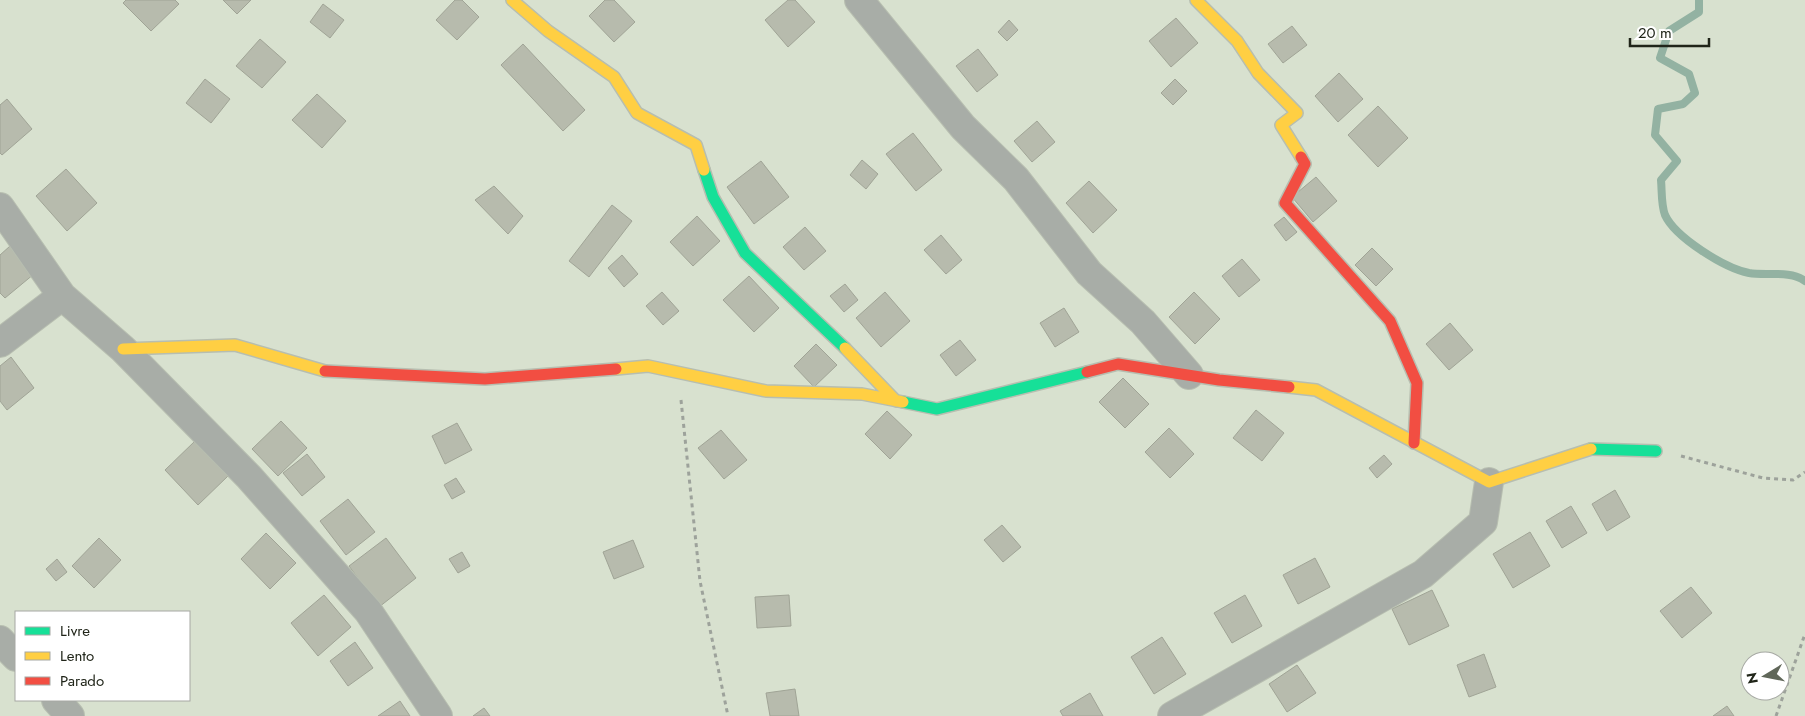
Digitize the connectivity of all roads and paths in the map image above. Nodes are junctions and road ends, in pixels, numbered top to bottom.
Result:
1 (512, 0) edge
2 (859, 0) edge
3 (1196, 0) edge
4 (0, 207) edge
5 (62, 296) junction
6 (0, 343) edge
7 (123, 349) junction
8 (678, 372) junction
9 (1189, 375) junction
10 (896, 401) junction
11 (1414, 443) junction
12 (1656, 451) joint
13 (1805, 472) edge
14 (1489, 482) junction
15 (1805, 634) edge
16 (0, 640) edge
17 (15, 656) edge
18 (57, 701) edge
19 (70, 716) edge
20 (438, 716) edge
21 (728, 716) edge
22 (1172, 716) edge
23 (1776, 716) edge

1 - 10 street
2 - 9 street
3 - 11 street
4 - 5 street
5 - 6 street
5 - 7 street
7 - 8 street
7 - 20 street
8 - 10 street
8 - 21 path
9 - 10 street
9 - 11 street
11 - 14 street
12 - 13 path
12 - 14 street
14 - 22 street
15 - 23 path
16 - 17 street
18 - 19 street

